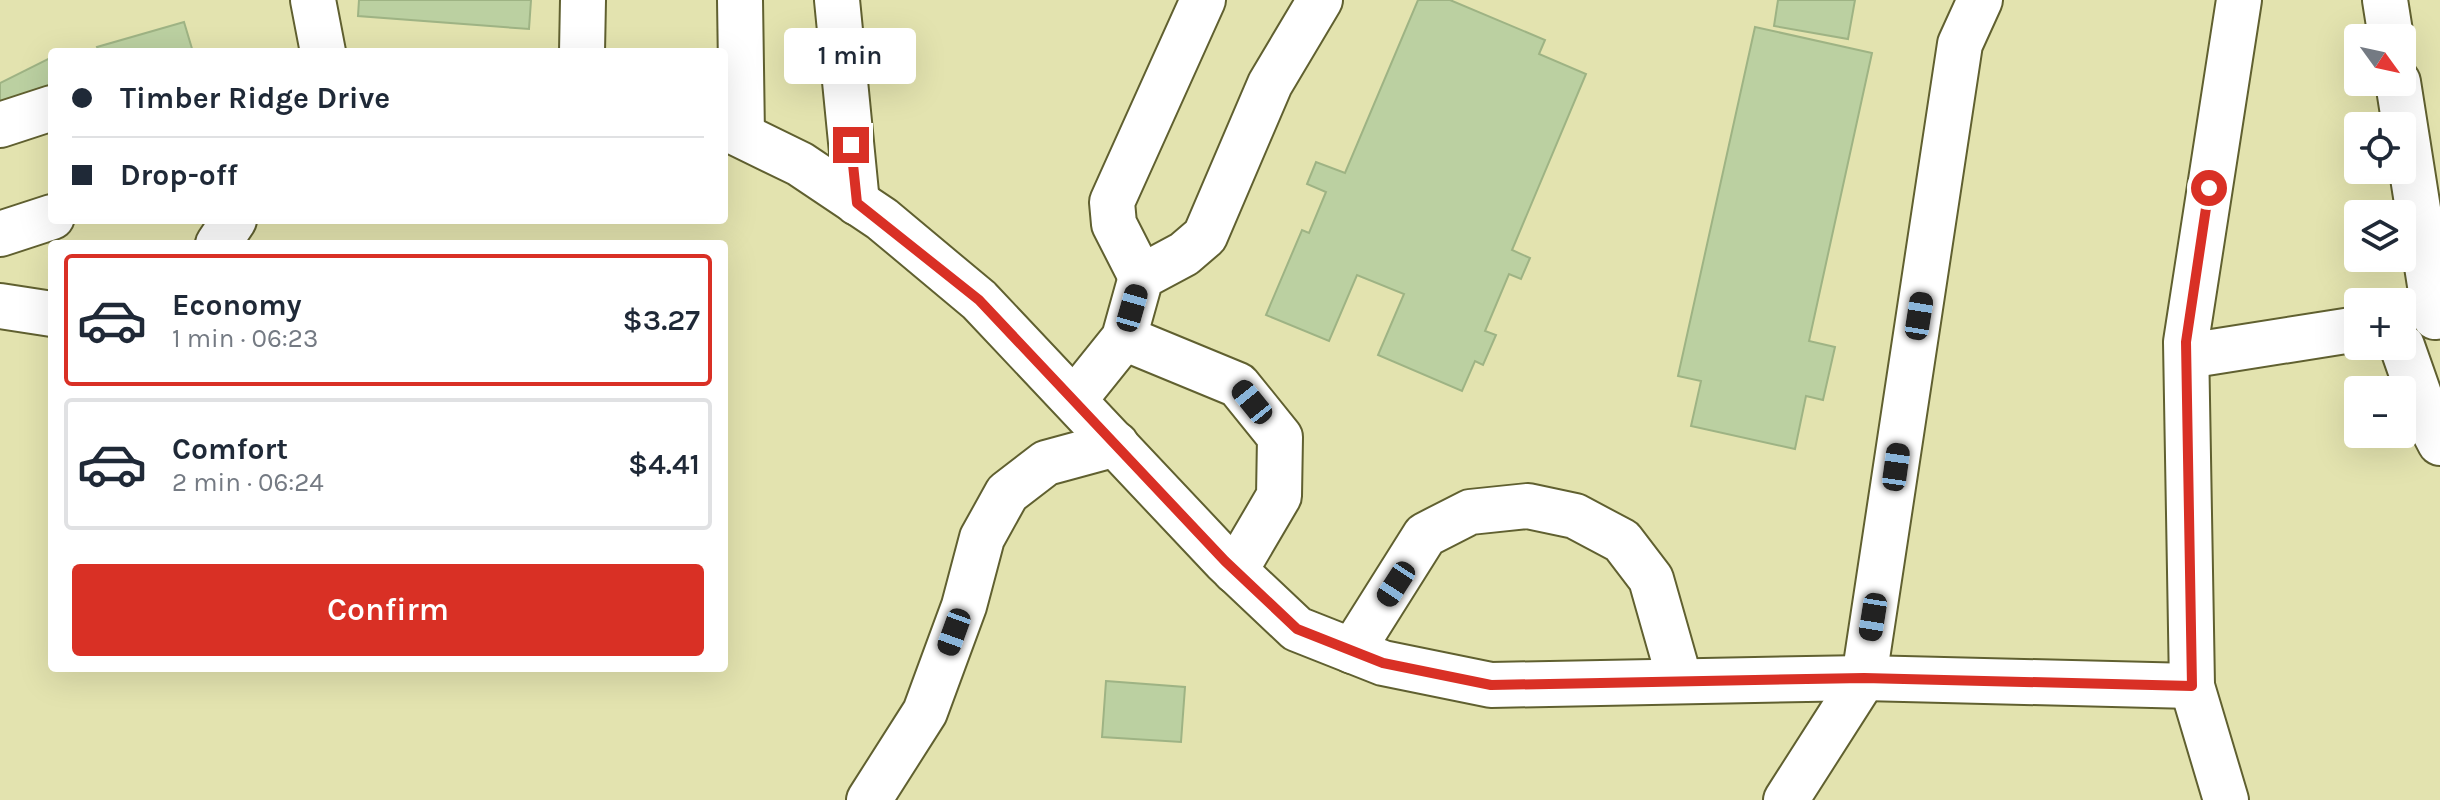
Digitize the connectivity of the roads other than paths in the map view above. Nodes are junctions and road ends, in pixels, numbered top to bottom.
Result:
1 (313, 0) edge
2 (583, 0) edge
3 (740, 0) edge
4 (837, 0) edge
5 (1203, 0) edge
6 (1320, 0) edge
7 (1980, 0) edge
8 (2239, 0) edge
9 (2385, 0) edge
10 (2389, 24) edge
11 (322, 48) edge
12 (582, 48) edge
13 (2400, 96) edge
14 (48, 109) edge
15 (0, 125) edge
16 (733, 131) edge
17 (857, 203) junction
18 (48, 218) edge
19 (0, 234) edge
20 (1141, 277) junction
21 (0, 306) edge
22 (48, 313) edge
23 (2426, 319) edge
24 (2344, 331) edge
25 (1124, 338) junction
26 (2187, 356) junction
27 (2407, 360) edge
28 (1075, 399) junction
29 (2440, 443) edge
30 (1116, 444) junction
31 (1235, 571) junction
32 (1352, 651) junction
33 (1864, 678) junction
34 (1680, 681) junction
35 (2192, 686) junction
36 (869, 800) edge
37 (1786, 800) edge
38 (2226, 800) edge

1 - 11 street
2 - 12 street
3 - 16 street
4 - 17 street
5 - 20 street
6 - 20 street
7 - 33 street
8 - 26 street
9 - 10 street
13 - 23 street
14 - 15 street
16 - 17 street
17 - 28 street
18 - 19 street
20 - 25 street
21 - 22 street
24 - 26 street
25 - 28 street
25 - 31 street
26 - 35 street
27 - 29 street
28 - 30 street
30 - 31 street
30 - 36 street
31 - 32 street
32 - 34 street
32 - 34 street
33 - 34 street
33 - 35 street
33 - 37 street
35 - 38 street

